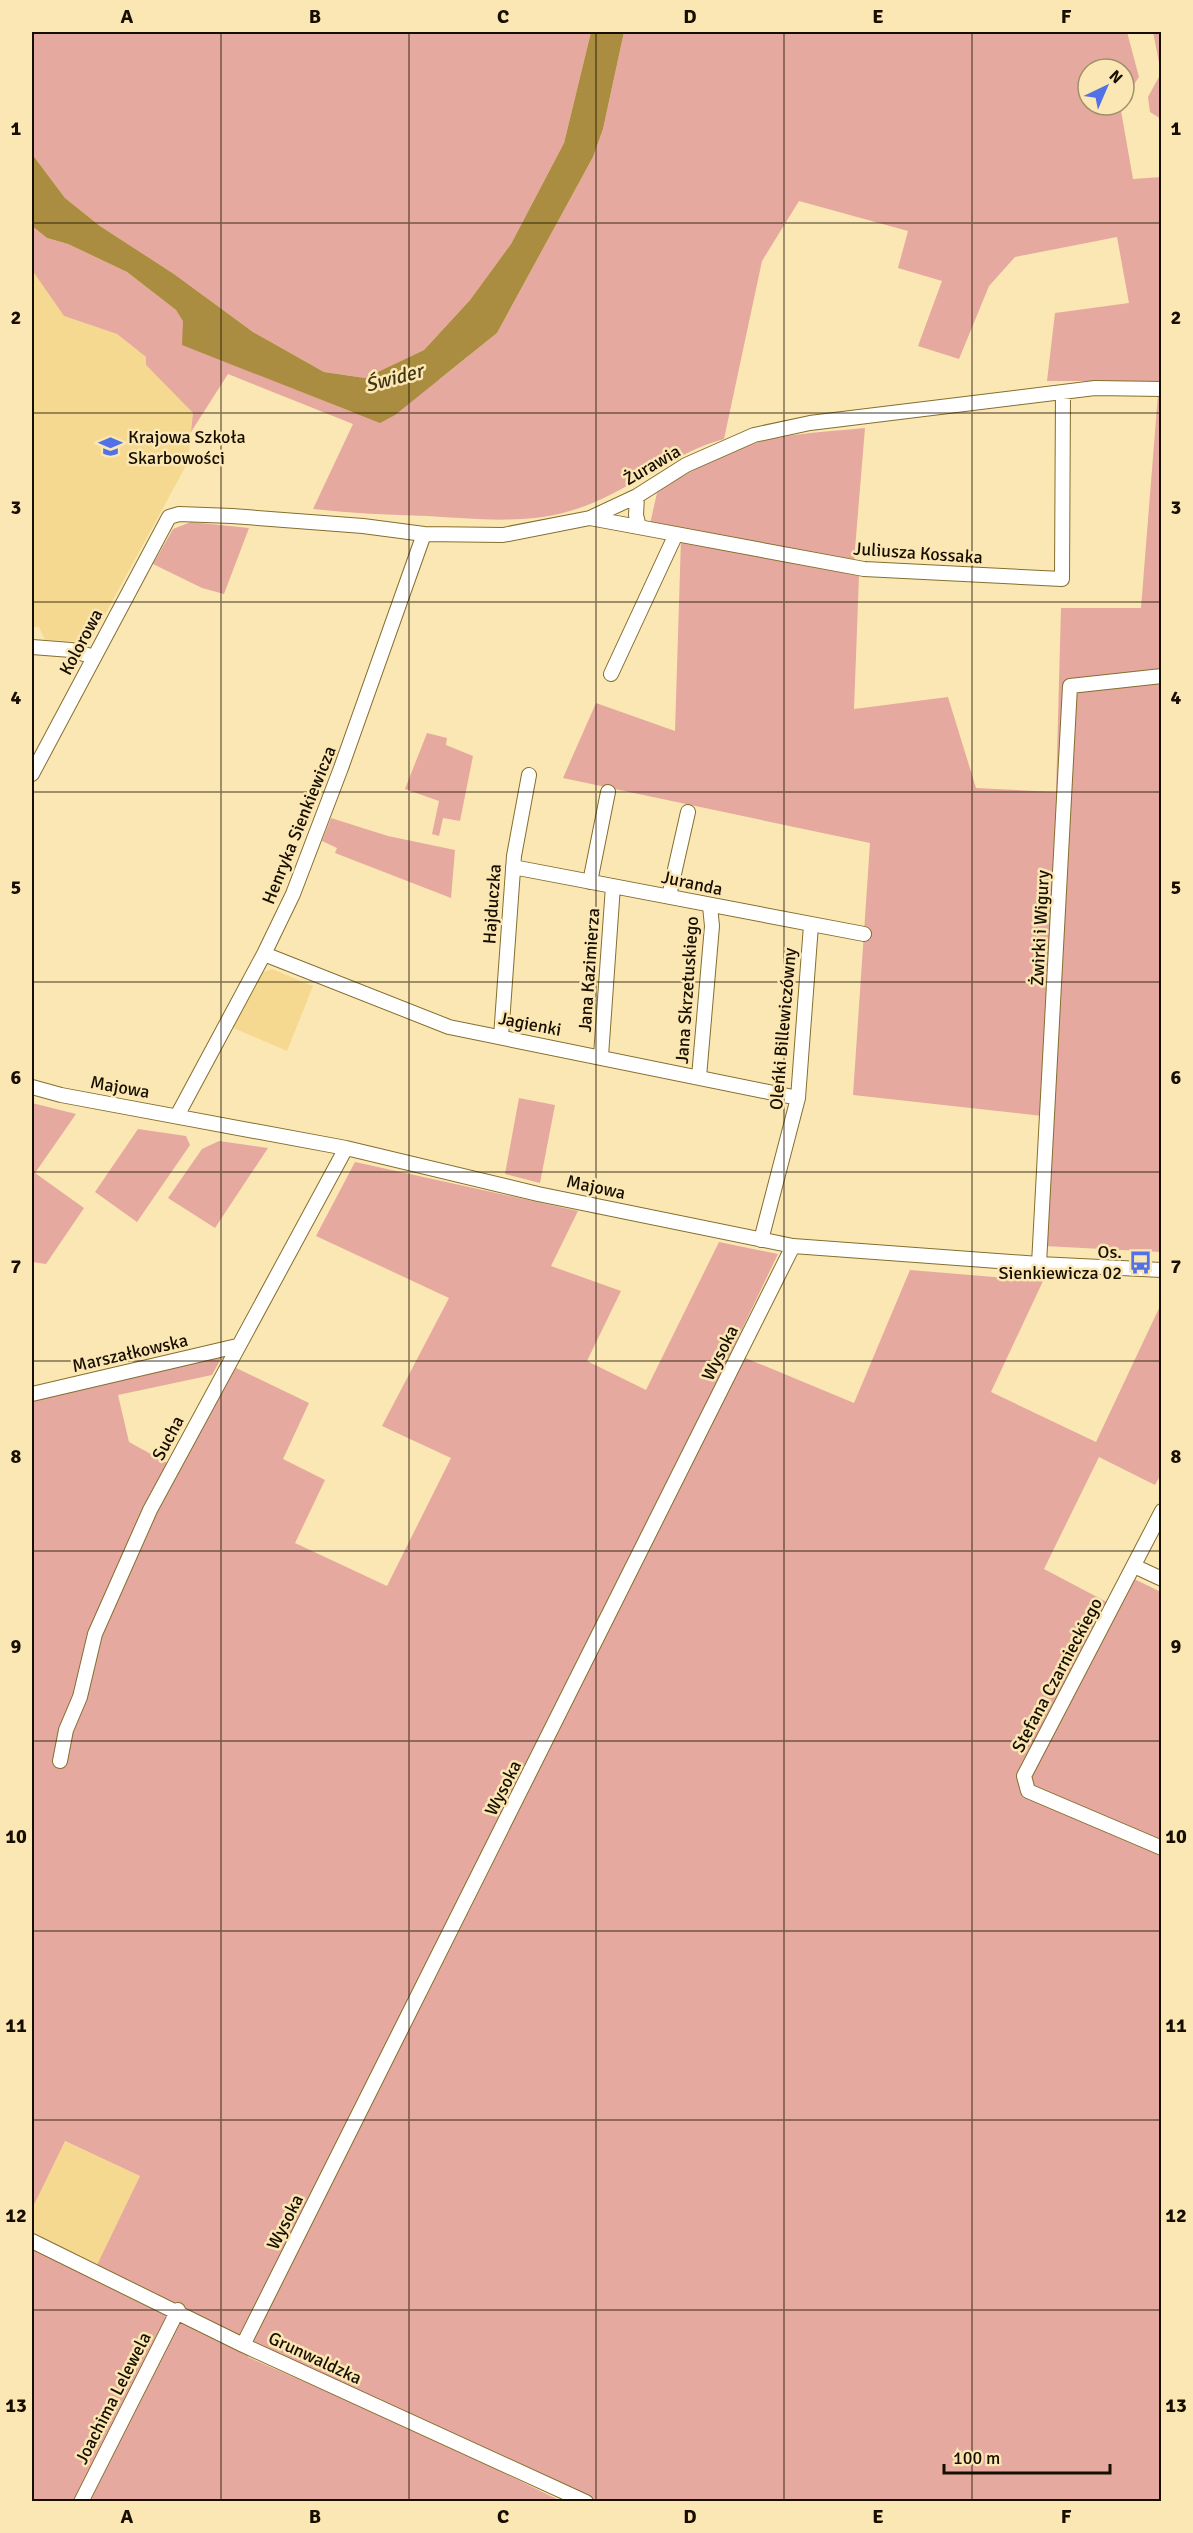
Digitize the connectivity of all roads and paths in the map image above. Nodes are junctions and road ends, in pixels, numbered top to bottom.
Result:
1 (1161, 389) edge
2 (1063, 393) junction
3 (637, 496) junction
4 (590, 519) junction
5 (163, 526) joint
6 (639, 528) junction
7 (424, 534) junction
8 (676, 534) junction
9 (32, 647) edge
10 (94, 657) junction
11 (611, 674) dead end
12 (1161, 676) edge
13 (32, 774) edge
14 (528, 775) dead end
15 (608, 792) dead end
16 (688, 812) dead end
17 (513, 867) junction
18 (590, 882) junction
19 (613, 886) junction
20 (669, 896) junction
21 (710, 906) junction
22 (811, 925) junction
23 (864, 934) dead end
24 (264, 954) junction
25 (501, 1037) junction
26 (601, 1056) junction
27 (699, 1077) junction
28 (32, 1087) edge
29 (798, 1098) junction
30 (177, 1116) junction
31 (346, 1148) junction
32 (761, 1240) junction
33 (793, 1246) junction
34 (1039, 1264) junction
35 (1161, 1270) edge
36 (237, 1346) junction
37 (32, 1394) edge
38 (1161, 1511) edge
39 (1134, 1566) junction
40 (1161, 1579) edge
41 (60, 1761) dead end
42 (1161, 1848) edge
43 (32, 2241) edge
44 (178, 2310) junction
45 (243, 2345) junction
46 (81, 2502) edge
47 (586, 2502) edge

1 - 2 street, Żurawia
2 - 3 street, Żurawia
2 - 8 street, Juliusza Kossaka
3 - 4 street, Żurawia
3 - 6 street
4 - 6 street, Juliusza Kossaka
4 - 7 street, Żurawia
5 - 7 street, Żurawia
5 - 10 street, Kolorowa
6 - 8 street, Juliusza Kossaka
7 - 24 street, Henryka Sienkiewicza
8 - 11 street
9 - 10 street
10 - 13 street, Kolorowa
12 - 34 street, Żwirki i Wigury
14 - 17 street, Hajduczka
15 - 18 street, Jana Kazimierza
16 - 20 street, Jana Skrzetuskiego
17 - 18 street, Juranda
17 - 25 street, Hajduczka
18 - 19 street, Juranda
19 - 20 street, Juranda
19 - 26 street, Jana Kazimierza
20 - 21 street, Juranda
21 - 22 street, Juranda
21 - 27 street, Jana Skrzetuskiego
22 - 23 street, Juranda
22 - 29 street, Oleńki Billewiczówny
24 - 25 street, Jagienki
24 - 30 street, Henryka Sienkiewicza
25 - 26 street, Jagienki
26 - 27 street, Jagienki
27 - 29 street, Jagienki
28 - 30 street, Majowa
29 - 32 street, Oleńki Billewiczówny
30 - 31 street, Majowa
31 - 32 street, Majowa
31 - 36 street, Sucha
32 - 33 street, Majowa
33 - 34 street, Majowa
33 - 45 street, Wysoka
34 - 35 street, Majowa
36 - 37 street, Marszałkowska
36 - 41 street, Sucha
38 - 39 street, Stefana Czarnieckiego
39 - 40 street
39 - 42 street, Stefana Czarnieckiego
43 - 44 street, Grunwaldzka
44 - 45 street, Grunwaldzka
44 - 46 street, Joachima Lelewela
45 - 47 street, Grunwaldzka

